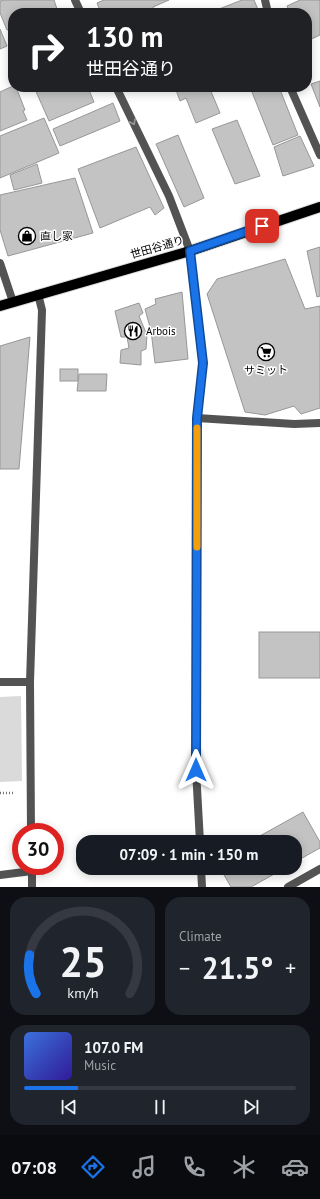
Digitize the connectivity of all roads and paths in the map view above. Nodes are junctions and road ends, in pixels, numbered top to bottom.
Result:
1 (118, 92) edge
2 (291, 92) edge
3 (320, 155) edge
4 (320, 207) edge
5 (190, 251) junction
6 (0, 263) edge
7 (38, 294) junction
8 (13, 302) junction
9 (0, 306) edge
10 (197, 418) junction
11 (320, 424) edge
12 (0, 682) edge
13 (30, 682) junction
14 (31, 823) edge
15 (200, 835) edge
16 (320, 869) edge
17 (12, 873) edge
18 (0, 875) edge
19 (32, 875) edge
20 (201, 875) edge
21 (32, 887) edge
22 (202, 887) edge
23 (288, 887) edge

1 -> 5 street
2 - 3 street
4 - 5 main road, 世田谷通り
5 - 7 main road, 世田谷通り
5 - 10 street
6 - 8 street
7 - 8 main road, 世田谷通り
7 - 13 street
8 - 9 main road, 世田谷通り
10 - 11 street
10 - 15 street
12 - 13 street
13 - 14 street
16 - 23 street
17 - 18 street
19 - 21 street
20 - 22 street

